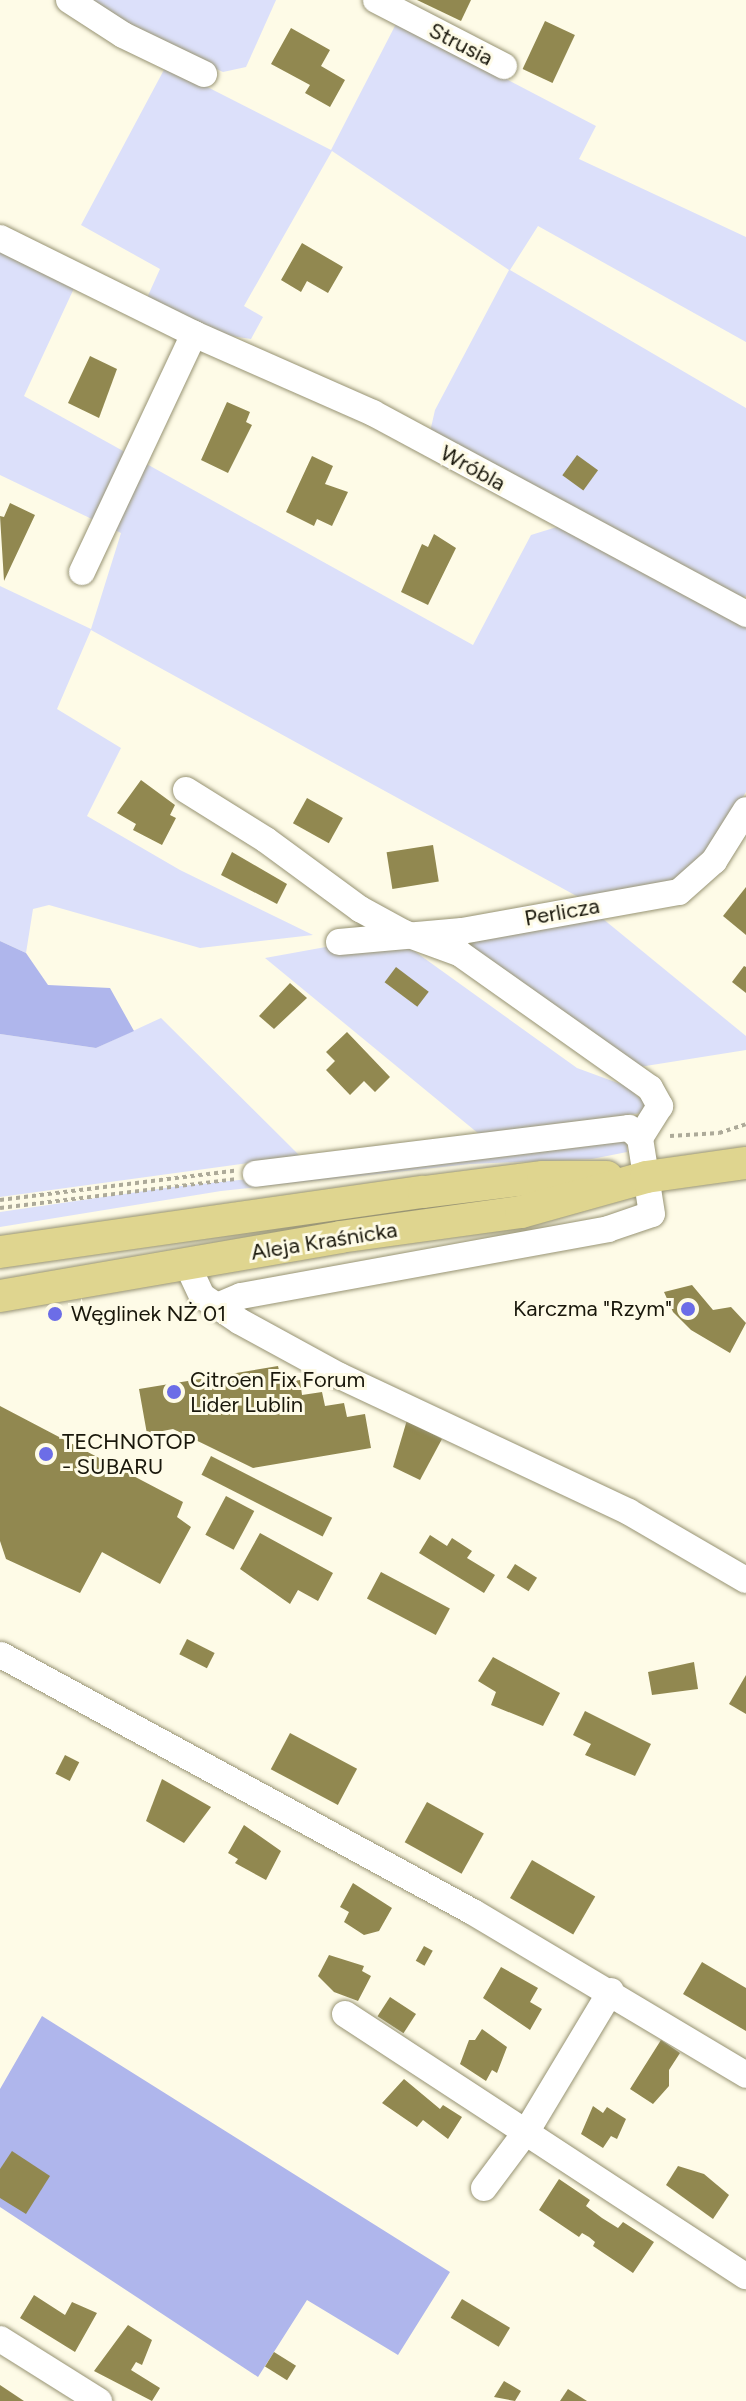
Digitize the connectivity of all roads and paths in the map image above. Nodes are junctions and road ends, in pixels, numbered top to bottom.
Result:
1 (69, 0) edge
2 (376, 0) edge
3 (504, 66) dead end
4 (204, 74) dead end
5 (0, 238) edge
6 (194, 334) junction
7 (82, 572) dead end
8 (746, 614) edge
9 (186, 790) dead end
10 (746, 810) edge
11 (404, 933) junction
12 (339, 942) dead end
13 (746, 1124) edge
14 (640, 1138) junction
15 (746, 1163) edge
16 (256, 1174) junction
17 (646, 1177) junction
18 (0, 1200) edge
19 (0, 1208) edge
20 (8, 1248) edge
21 (187, 1264) junction
22 (0, 1296) edge
23 (215, 1307) junction
24 (746, 1580) edge
25 (1, 1655) edge
26 (611, 1991) junction
27 (345, 2014) dead end
28 (746, 2075) edge
29 (528, 2129) junction
30 (484, 2188) dead end
31 (746, 2276) edge
32 (0, 2339) edge
33 (99, 2401) edge

1 - 4 street
2 - 3 street, Strusia
5 - 6 street, Wróbla
6 - 7 street
6 - 8 street, Wróbla
9 - 11 street
10 - 11 street, Perlicza
11 - 12 street, Perlicza
11 - 14 street
13 - 14 path
14 - 16 street
14 - 17 street
15 - 17 main road, Aleja Kraśnicka
16 - 18 path
16 - 19 path
17 - 20 main road, Aleja Kraśnicka
17 - 21 main road, Aleja Kraśnicka
17 - 23 street
21 - 22 main road, Aleja Kraśnicka
21 - 23 street
23 - 24 street
25 - 26 street
26 - 28 street
26 - 29 street
27 - 29 street
29 - 30 street
29 - 31 street
32 - 33 street

